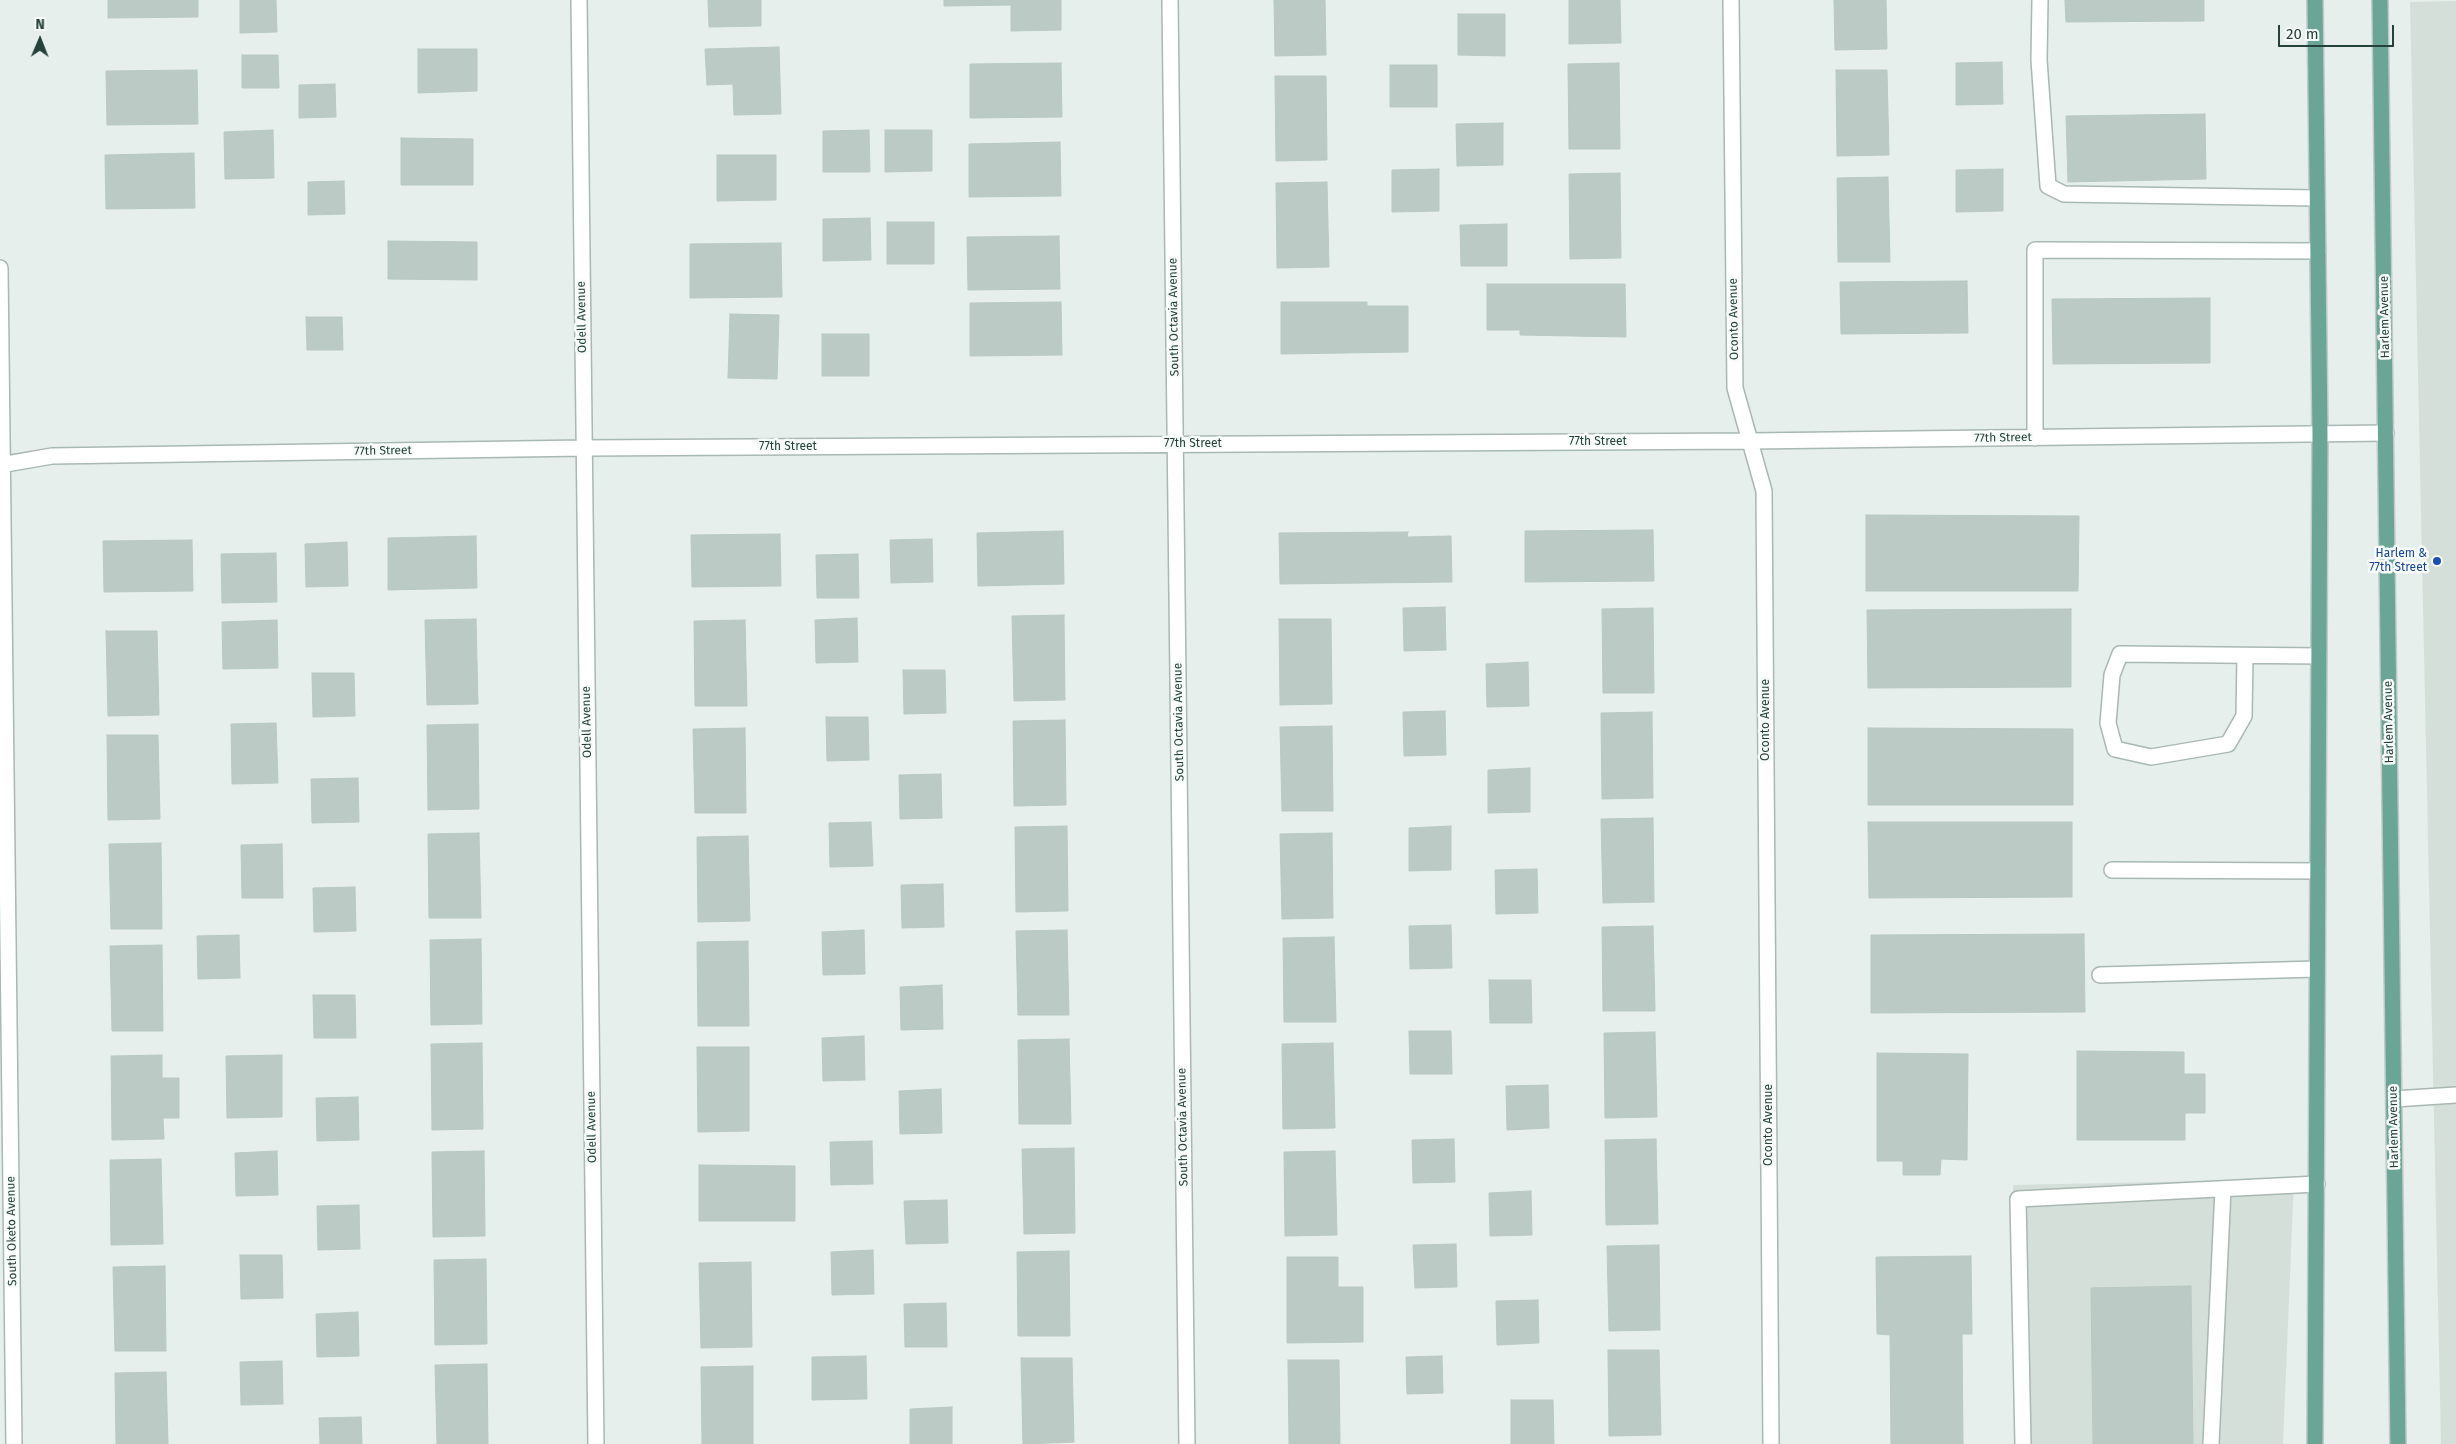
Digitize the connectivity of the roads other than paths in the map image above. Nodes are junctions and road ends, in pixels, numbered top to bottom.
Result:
1 (579, 0) edge
2 (1170, 0) edge
3 (1731, 0) edge
4 (2040, 0) edge
5 (2315, 0) edge
6 (2380, 0) edge
7 (2317, 198) junction
8 (2318, 250) junction
9 (0, 268) edge
10 (2386, 433) junction
11 (2320, 435) junction
12 (2035, 438) junction
13 (1751, 441) junction
14 (1176, 444) junction
15 (584, 448) junction
16 (2, 465) edge
17 (2245, 656) junction
18 (2319, 656) junction
19 (2112, 870) dead end
20 (2318, 871) junction
21 (2318, 969) junction
22 (2100, 975) dead end
23 (2456, 1095) edge
24 (2394, 1099) junction
25 (2317, 1184) junction
26 (2223, 1189) junction
27 (14, 1444) edge
28 (596, 1444) edge
29 (1187, 1444) edge
30 (1771, 1444) edge
31 (2023, 1444) edge
32 (2210, 1444) edge
33 (2315, 1444) edge
34 (2398, 1444) edge

1 - 15 street, Odell Avenue
2 - 14 street, South Octavia Avenue
3 - 13 street, Oconto Avenue
4 - 7 street
5 - 7 main road
6 - 10 main road, Harlem Avenue
7 - 8 main road
8 - 11 main road
8 - 12 street
9 - 16 street, South Oketo Avenue
10 - 11 street, 77th Street
10 - 24 main road, Harlem Avenue
11 - 12 street, 77th Street
11 - 18 main road
12 - 13 street, 77th Street
13 - 14 street, 77th Street
13 - 30 street, Oconto Avenue
14 - 15 street, 77th Street
14 - 29 street, South Octavia Avenue
15 - 16 street, 77th Street
15 - 28 street, Odell Avenue
16 - 27 street, South Oketo Avenue
17 - 17 street
17 - 18 street
18 - 20 main road
19 - 20 street
20 - 21 main road
21 - 22 street
21 - 25 main road
23 - 24 street
24 - 34 main road, Harlem Avenue
25 - 26 street
25 - 33 main road
26 - 31 street
26 - 32 street

